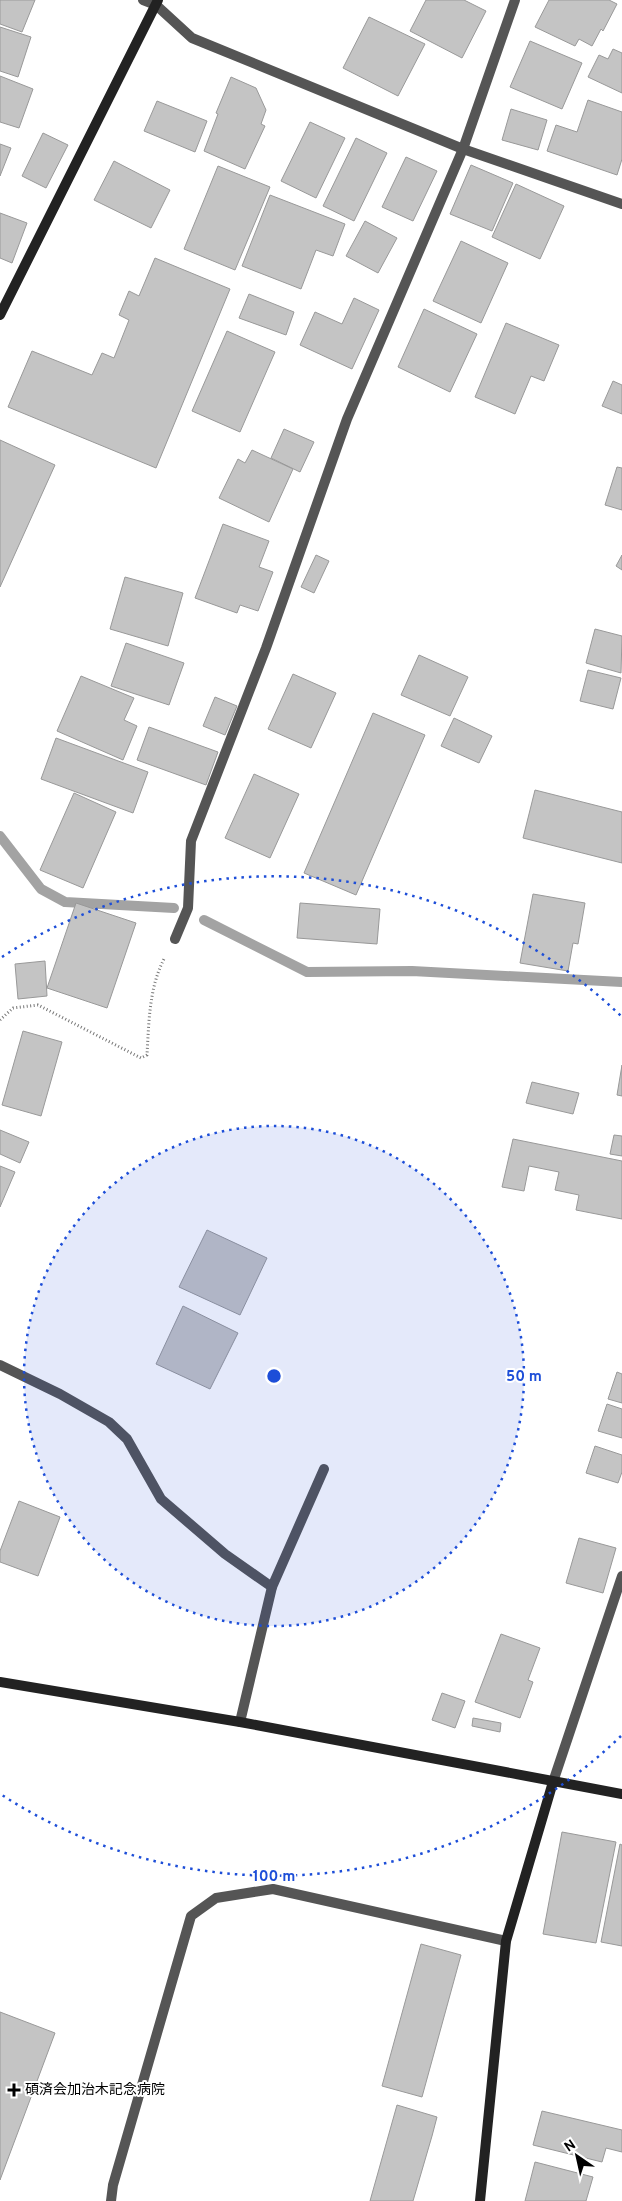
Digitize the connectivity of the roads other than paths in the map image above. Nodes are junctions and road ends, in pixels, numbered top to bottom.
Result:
1 (143, 0) edge
2 (515, 0) edge
3 (157, 3) edge
4 (463, 150) junction
5 (622, 204) edge
6 (0, 315) edge
7 (175, 939) road end
8 (0, 1365) edge
9 (324, 1469) dead end
10 (622, 1576) edge
11 (272, 1587) junction
12 (0, 1682) edge
13 (240, 1722) junction
14 (553, 1782) junction
15 (622, 1794) edge
16 (506, 1941) junction
17 (110, 2201) edge
18 (480, 2201) edge

1 - 3 street
2 - 4 street
3 - 4 street
3 - 6 street
4 - 5 street
4 - 7 street
8 - 11 street
9 - 11 street
10 - 14 street
11 - 13 street
12 - 13 street
13 - 14 street
14 - 15 street
14 - 16 street
16 - 17 street
16 - 18 street

